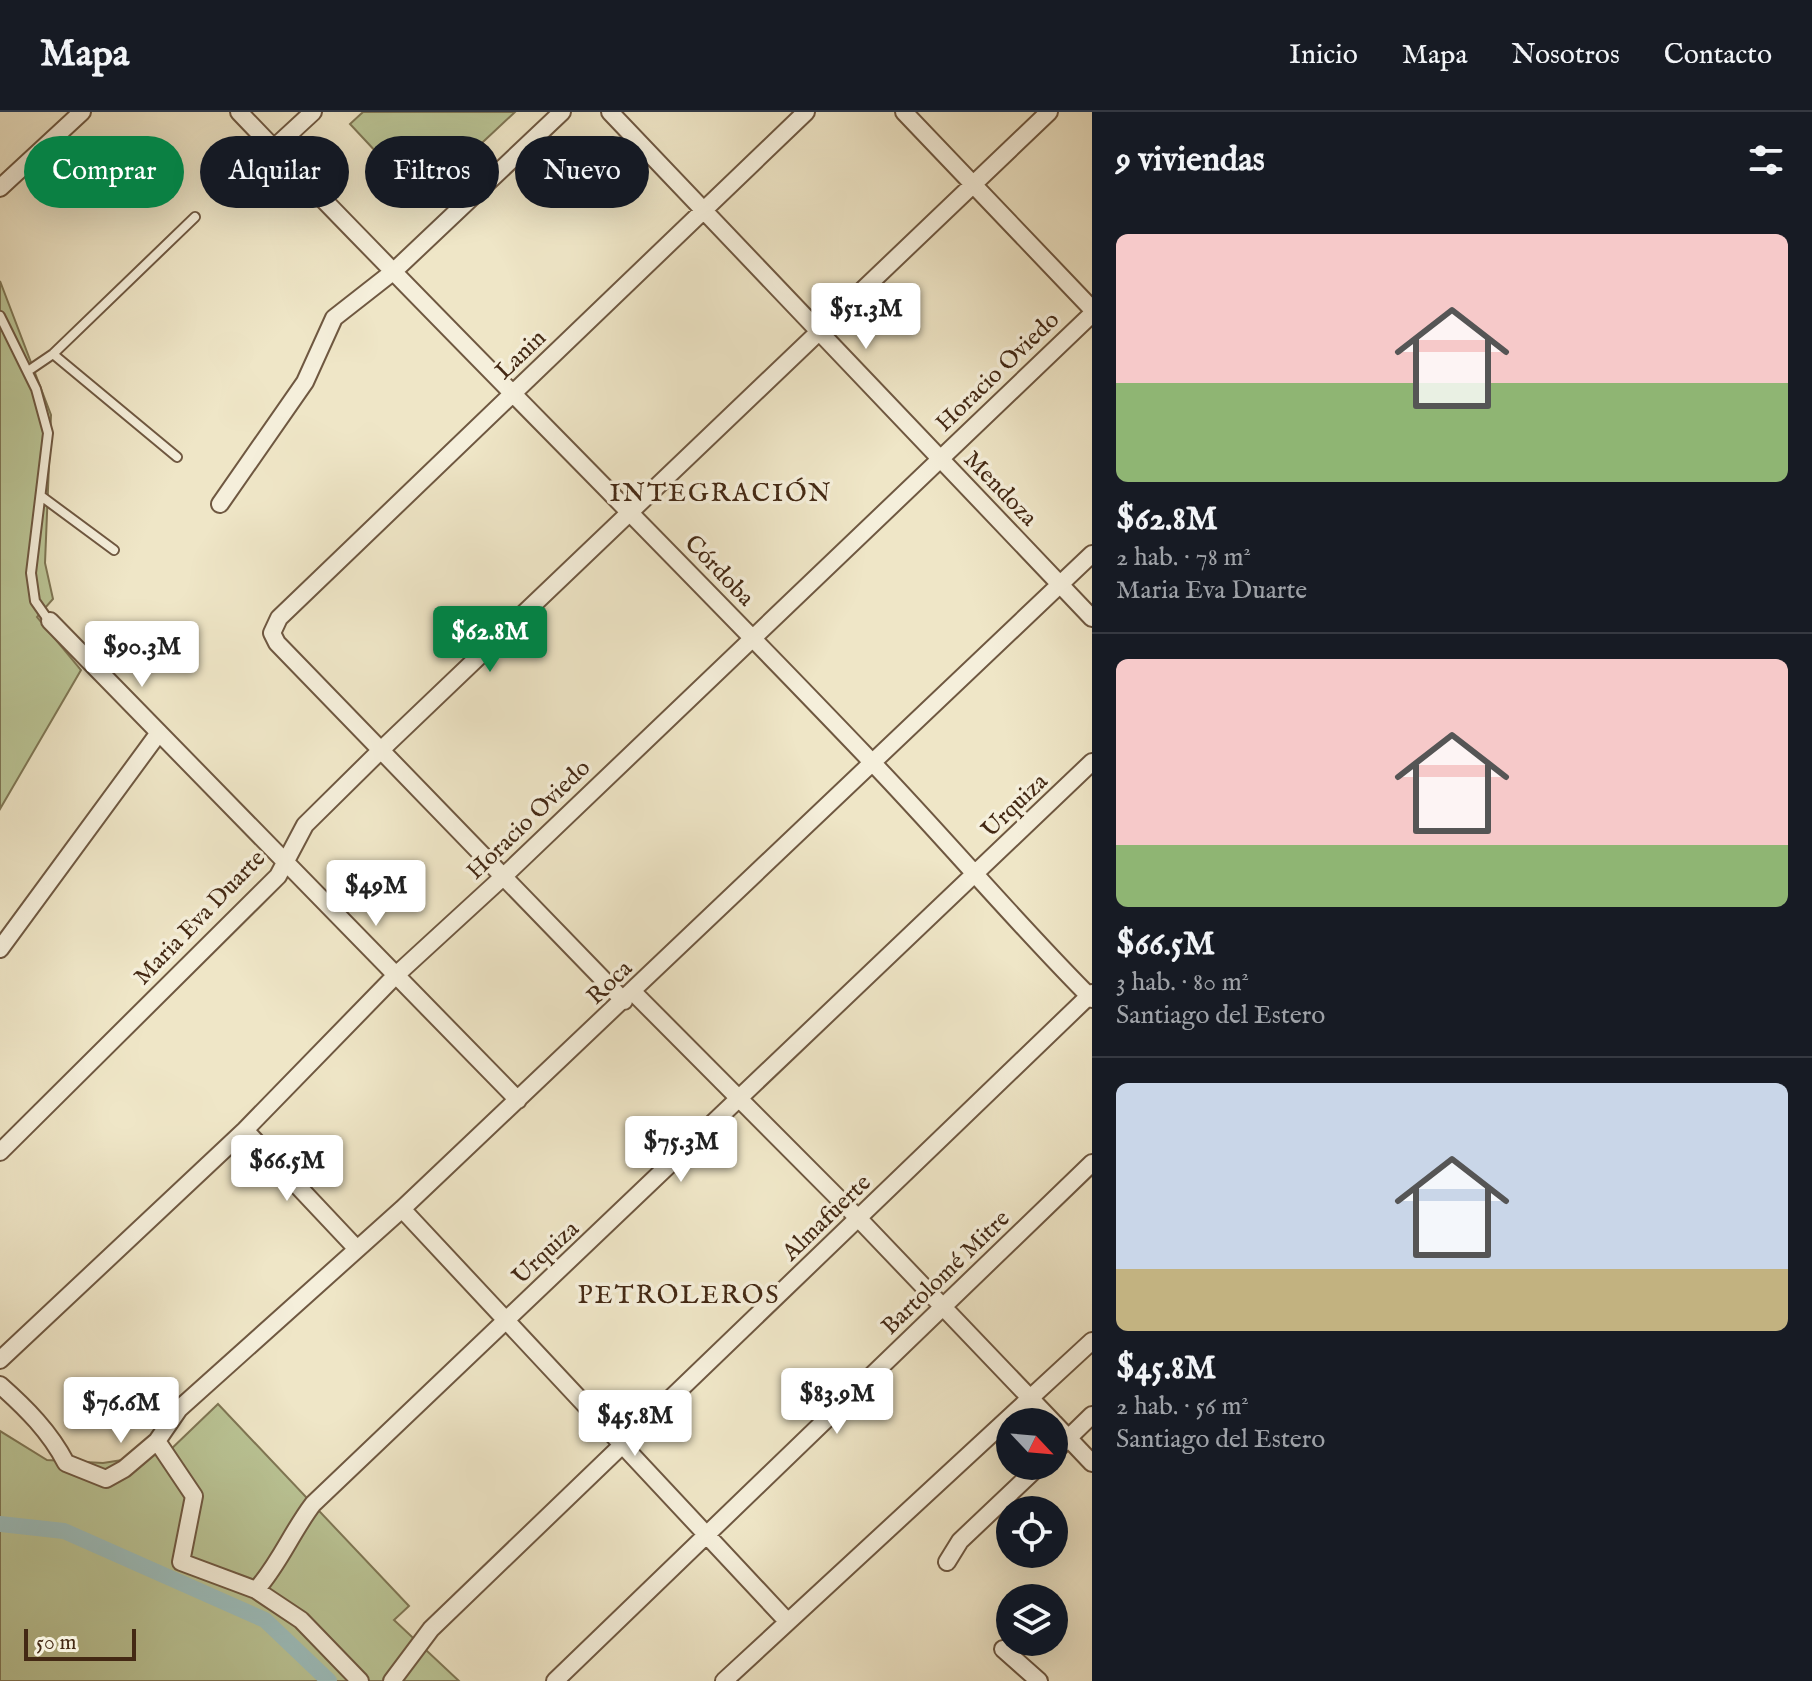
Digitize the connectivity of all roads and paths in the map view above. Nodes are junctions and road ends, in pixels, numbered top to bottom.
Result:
1 (82, 112) edge
2 (239, 112) edge
3 (313, 112) edge
4 (562, 112) edge
5 (610, 112) edge
6 (806, 112) edge
7 (904, 112) edge
8 (1049, 112) edge
9 (262, 136) edge
10 (287, 136) edge
11 (973, 184) junction
12 (0, 188) edge
13 (329, 208) edge
14 (703, 209) junction
15 (195, 217) dead end
16 (394, 271) junction
17 (1092, 311) edge
18 (0, 316) edge
19 (819, 331) junction
20 (53, 354) junction
21 (28, 371) junction
22 (515, 393) junction
23 (177, 457) dead end
24 (940, 459) junction
25 (41, 496) junction
26 (220, 504) dead end
27 (632, 514) junction
28 (114, 550) dead end
29 (1092, 554) edge
30 (1060, 585) junction
31 (1092, 618) edge
32 (50, 621) joint
33 (752, 638) junction
34 (158, 734) junction
35 (382, 749) junction
36 (872, 762) junction
37 (1092, 762) edge
38 (285, 864) junction
39 (504, 876) junction
40 (975, 876) junction
41 (0, 949) edge
42 (395, 976) junction
43 (628, 996) junction
44 (1091, 996) edge
45 (518, 1100) junction
46 (741, 1100) junction
47 (245, 1130) junction
48 (0, 1152) edge
49 (1092, 1163) edge
50 (402, 1209) junction
51 (859, 1219) junction
52 (357, 1249) junction
53 (942, 1309) junction
54 (507, 1320) junction
55 (1092, 1341) edge
56 (0, 1360) edge
57 (0, 1385) edge
58 (1031, 1399) junction
59 (1039, 1408) edge
60 (1092, 1415) edge
61 (1068, 1438) joint
62 (157, 1441) junction
63 (621, 1443) junction
64 (1092, 1463) edge
65 (1024, 1480) edge
66 (705, 1533) junction
67 (947, 1562) dead end
68 (256, 1590) junction
69 (787, 1621) junction
70 (1011, 1656) edge
71 (360, 1681) edge
72 (392, 1681) edge
73 (555, 1681) edge
74 (724, 1681) edge
75 (1039, 1681) edge

1 - 12 street
2 - 9 street, Córdoba
3 - 10 street
4 - 16 street
5 - 14 street, Mendoza
6 - 14 street, Lanin
7 - 11 street
8 - 11 street, Maria Eva Duarte
11 - 17 street
11 - 19 street, Maria Eva Duarte
13 - 16 street, Córdoba
14 - 19 street, Mendoza
14 - 22 street, Lanin
15 - 20 lane
16 - 22 street, Córdoba
16 - 26 street
17 - 24 street, Horacio Oviedo
18 - 21 lane
19 - 24 street, Mendoza
19 - 27 street, Maria Eva Duarte
20 - 21 lane
20 - 23 lane
21 - 25 lane
22 - 27 street, Córdoba
22 - 35 street, Lanin
24 - 30 street, Mendoza
24 - 33 street, Horacio Oviedo
25 - 28 lane
25 - 32 lane
27 - 33 street, Córdoba
27 - 35 street, Maria Eva Duarte
29 - 30 street, Roca
30 - 31 street, Mendoza
30 - 36 street, Roca
32 - 34 street
33 - 36 street, Córdoba
33 - 39 street, Horacio Oviedo
34 - 38 street
34 - 41 street
35 - 38 street, Maria Eva Duarte
35 - 39 street
36 - 40 street, Córdoba
36 - 43 street, Roca
37 - 40 street, Urquiza
38 - 42 street
38 - 48 street, Maria Eva Duarte
39 - 42 street, Horacio Oviedo
39 - 43 street
40 - 44 street, Córdoba
40 - 46 street, Urquiza
42 - 45 street
42 - 47 street, Horacio Oviedo
43 - 45 street, Roca
43 - 46 street
44 - 51 street, Almafuerte
45 - 50 street, Roca
46 - 51 street
46 - 54 street, Urquiza
47 - 52 street
47 - 56 street, Horacio Oviedo
49 - 53 street, Bartolomé Mitre
50 - 52 street, Roca
50 - 54 street
51 - 53 street
51 - 63 street, Almafuerte
52 - 62 street, Roca
53 - 58 street
53 - 66 street, Bartolomé Mitre
54 - 63 street
54 - 68 street, Urquiza
55 - 58 street
57 - 62 street, Roca
58 - 59 street
58 - 69 street
60 - 61 street
61 - 64 street
62 - 68 street
63 - 66 street
63 - 72 street, Almafuerte
65 - 67 street
66 - 69 street
66 - 73 street, Bartolomé Mitre
68 - 71 street
69 - 74 street
70 - 75 street

